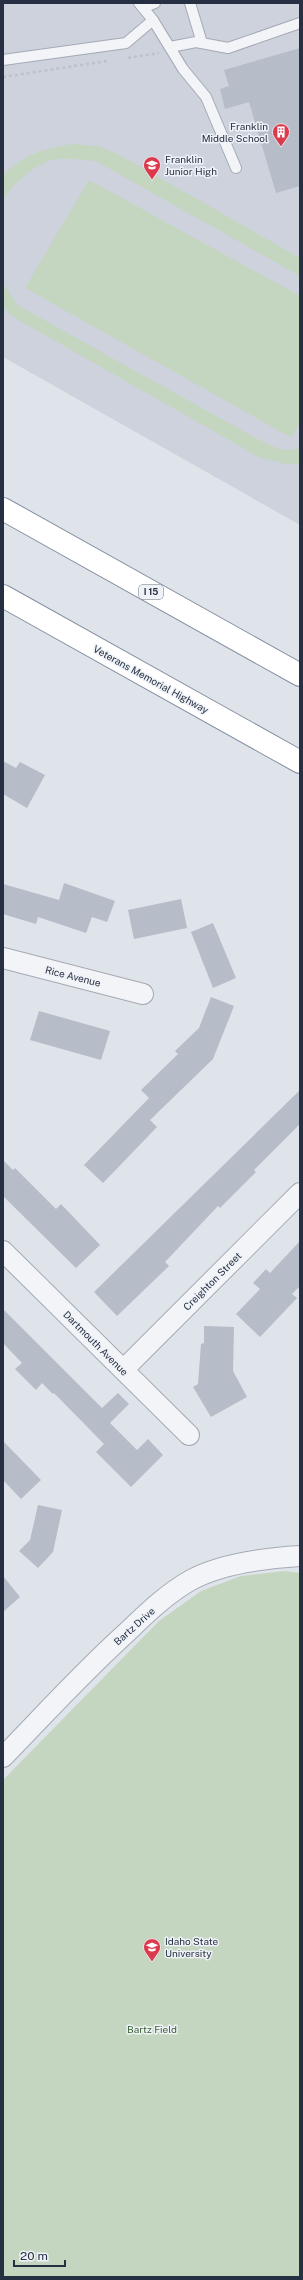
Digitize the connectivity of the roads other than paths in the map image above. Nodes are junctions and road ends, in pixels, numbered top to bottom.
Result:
1 (155, 3) edge
2 (190, 3) edge
3 (141, 6) edge
4 (154, 20) junction
5 (300, 23) edge
6 (202, 43) junction
7 (170, 47) junction
8 (3, 60) edge
9 (236, 168) dead end
10 (3, 508) edge
11 (3, 596) edge
12 (300, 674) edge
13 (300, 762) edge
14 (3, 958) edge
15 (143, 994) dead end
16 (300, 1193) edge
17 (3, 1251) edge
18 (124, 1369) junction
19 (189, 1435) dead end
20 (300, 1556) edge
21 (3, 1758) edge

1 - 3 lane
2 - 6 lane
3 - 4 lane
4 - 7 lane
4 - 8 lane
5 - 6 lane
6 - 7 lane
7 - 9 lane
10 - 12 highway, I 15
11 - 13 highway, Veterans Memorial Highway
14 - 15 street, Rice Avenue
16 - 18 street, Creighton Street
17 - 18 street, Dartmouth Avenue
18 - 19 street, Dartmouth Avenue
20 - 21 street, Bartz Drive

